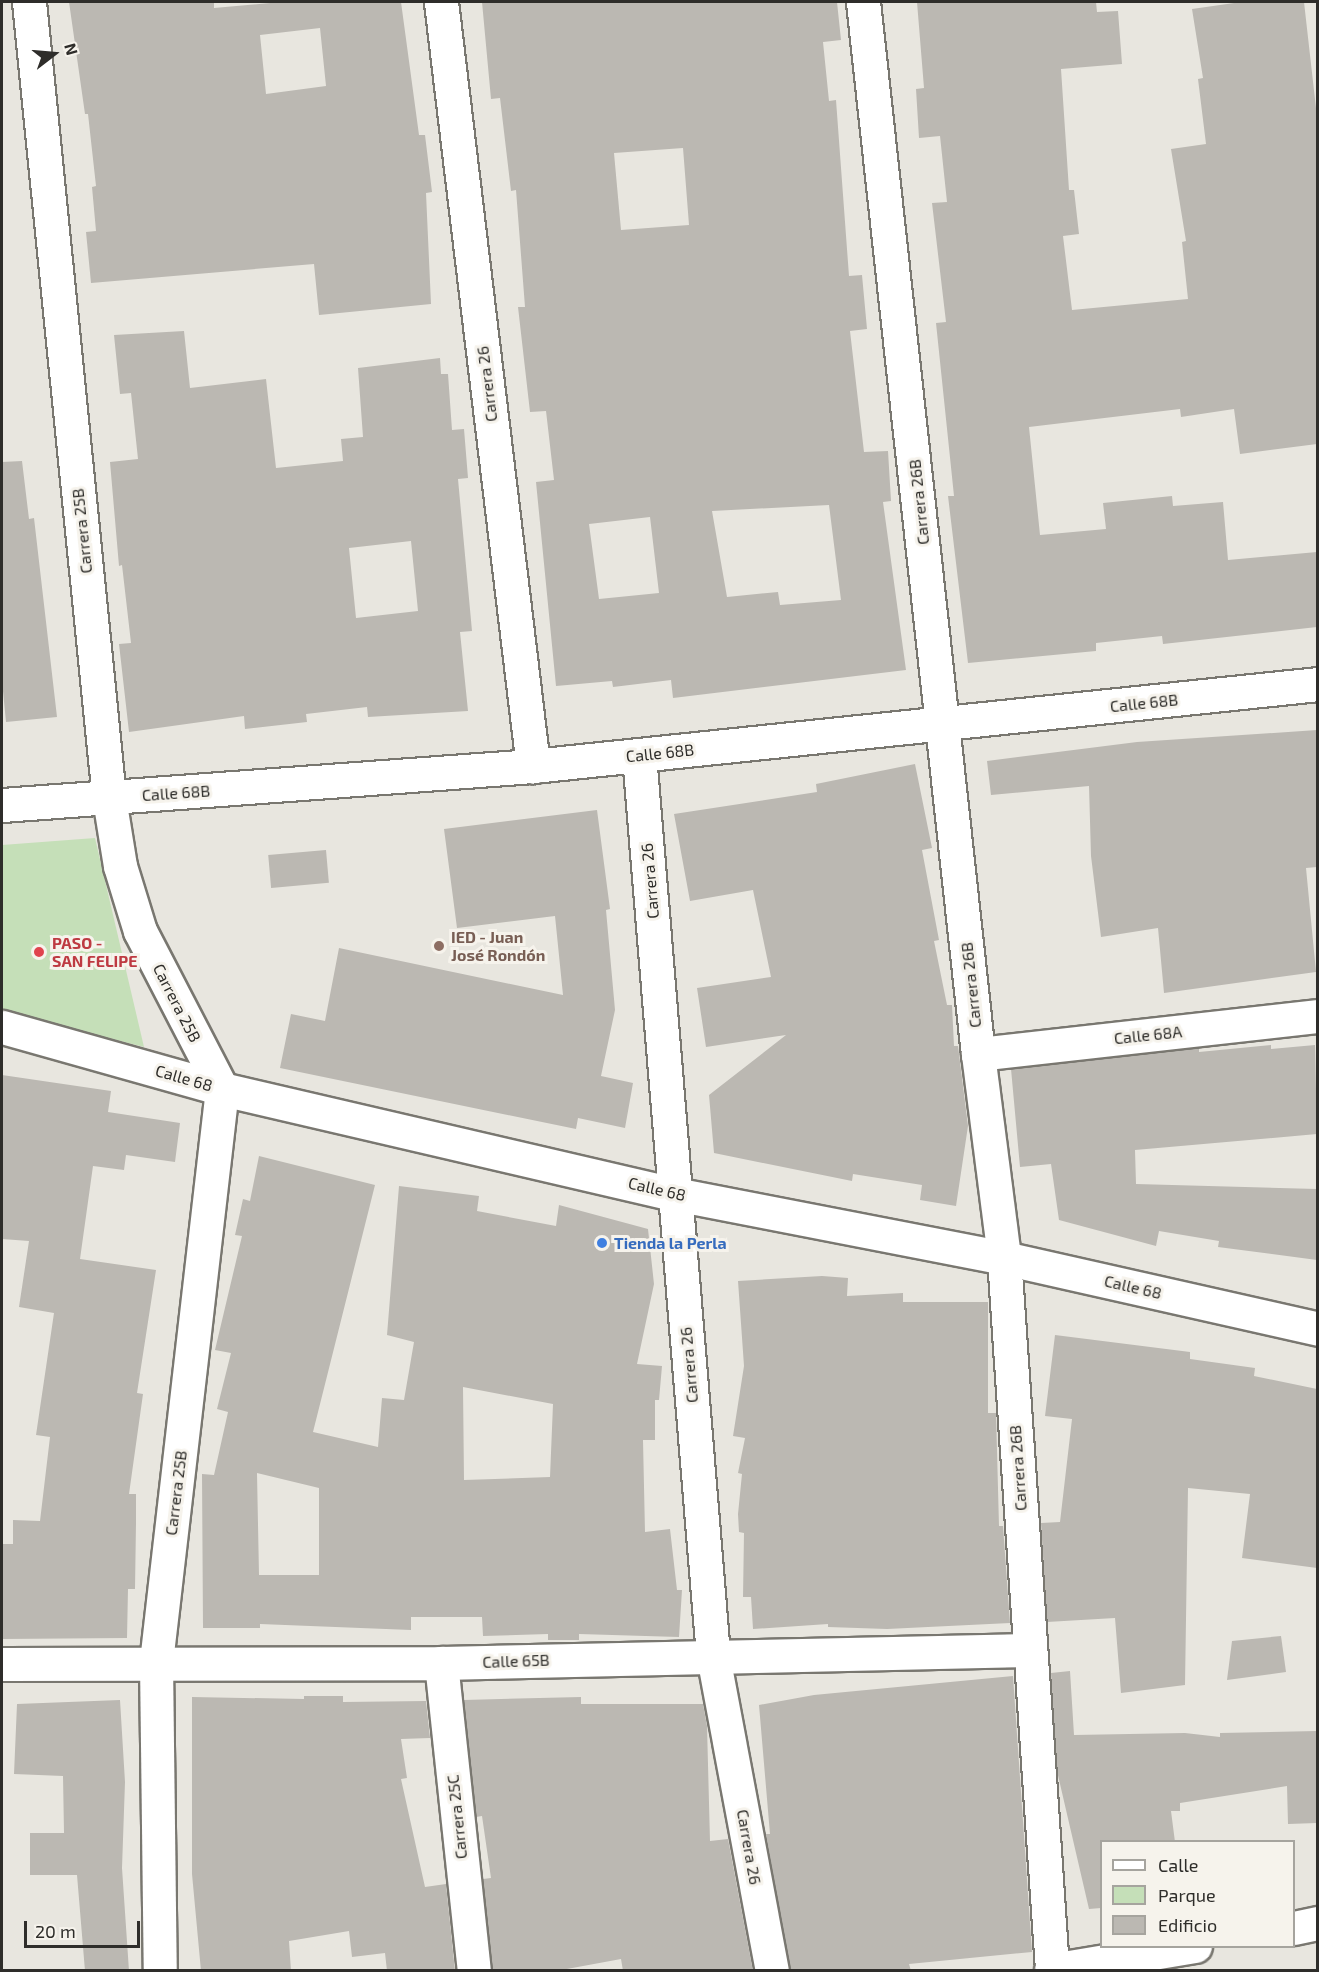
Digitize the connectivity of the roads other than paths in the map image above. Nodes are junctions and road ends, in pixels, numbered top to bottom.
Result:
1 (29, 2) edge
2 (441, 2) edge
3 (863, 2) edge
4 (1317, 684) edge
5 (944, 723) junction
6 (639, 755) junction
7 (533, 766) junction
8 (109, 798) junction
9 (2, 805) edge
10 (1317, 1016) edge
11 (2, 1027) edge
12 (978, 1053) junction
13 (222, 1089) junction
14 (675, 1194) junction
15 (1004, 1258) junction
16 (1317, 1329) edge
17 (1030, 1650) junction
18 (713, 1656) junction
19 (156, 1662) junction
20 (441, 1663) junction
21 (2, 1664) edge
22 (1317, 1923) edge
23 (1295, 1928) edge
24 (1176, 1956) edge
25 (1052, 1970) edge
26 (160, 1971) edge
27 (474, 1971) edge
28 (772, 1971) edge

1 - 8 street, Carrera 25B
2 - 7 street, Carrera 26
3 - 5 street, Carrera 26B
4 - 5 street, Calle 68B
5 - 6 street, Calle 68B
5 - 12 street, Carrera 26B
6 - 7 street, Calle 68B
6 - 14 street, Carrera 26
7 - 8 street, Calle 68B
8 - 9 street, Calle 68B
8 - 13 street, Carrera 25B
10 - 12 street, Calle 68A
11 - 13 street, Calle 68
12 - 15 street, Carrera 26B
13 - 14 street, Calle 68
13 - 19 street, Carrera 25B
14 - 15 street, Calle 68
14 - 18 street, Carrera 26
15 - 16 street, Calle 68
15 - 17 street, Carrera 26B
17 - 18 street, Calle 65B
17 - 25 street, Carrera 26B
18 - 20 street, Calle 65B
18 - 28 street, Carrera 26
19 - 20 street, Calle 65B
19 - 21 street, Calle 65B
19 - 26 street, Carrera 25B
20 - 27 street, Carrera 25C
22 - 23 street
24 - 25 street

